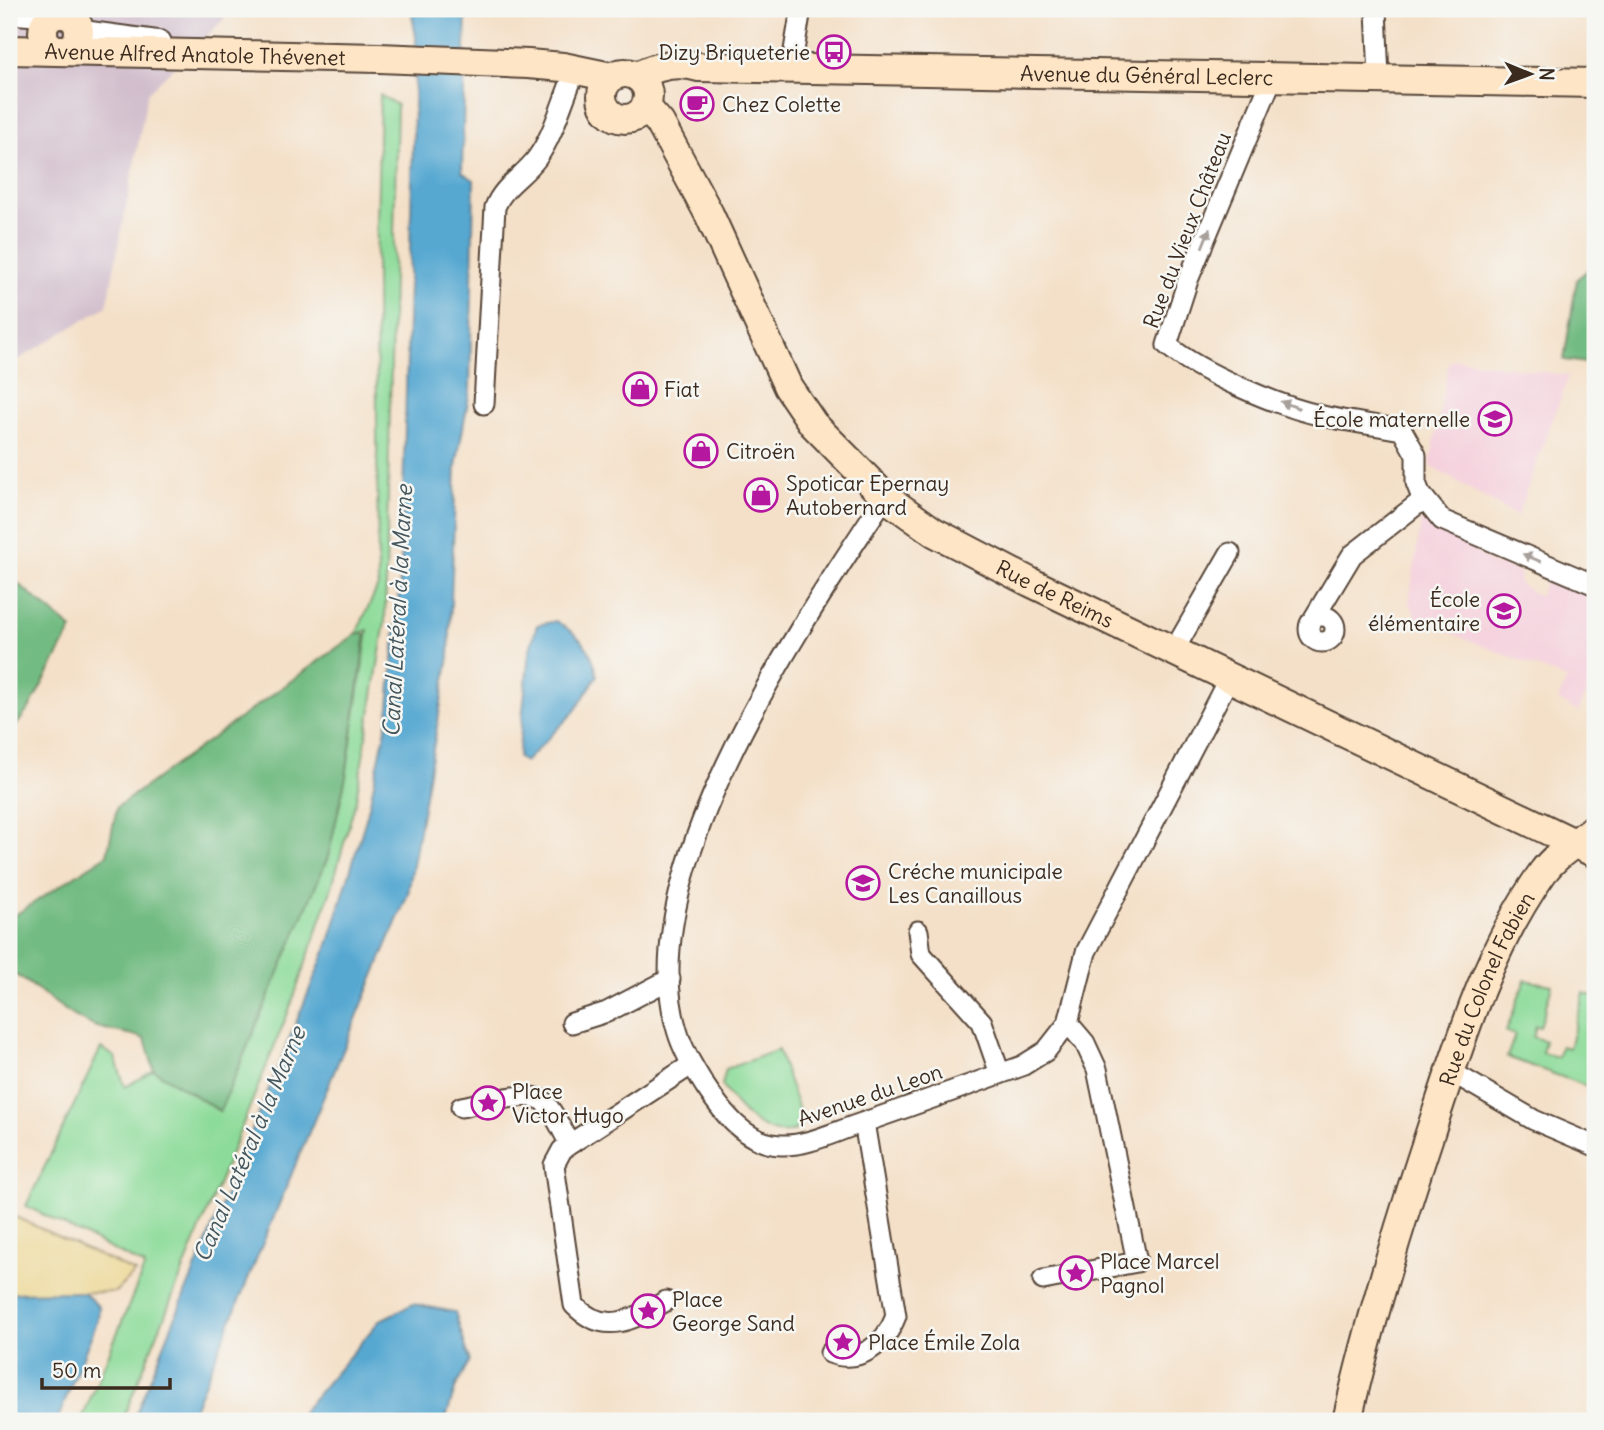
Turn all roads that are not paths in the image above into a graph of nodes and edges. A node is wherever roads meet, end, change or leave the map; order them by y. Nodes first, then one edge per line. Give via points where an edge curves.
1 (801, 9) edge
2 (1371, 9) edge
3 (9, 14) edge
4 (59, 27) edge
5 (10, 50) edge
6 (525, 64) junction
7 (791, 68) junction
8 (1273, 76) junction
9 (572, 79) junction
10 (1379, 79) junction
11 (1595, 83) edge
12 (628, 97) junction
13 (484, 404) dead end
14 (885, 497) junction
15 (1424, 499) junction
16 (1230, 553) dead end
17 (1595, 585) edge
18 (1314, 618) dead end
19 (1173, 652) junction
20 (1229, 678) junction
21 (1589, 841) edge
22 (918, 931) dead end
23 (670, 979) junction
24 (572, 1023) dead end
25 (1068, 1023) junction
26 (691, 1065) junction
27 (1450, 1071) junction
28 (1000, 1074) junction
29 (545, 1103) junction
30 (461, 1107) dead end
31 (864, 1122) junction
32 (570, 1144) junction
33 (1595, 1146) edge
34 (554, 1166) junction
35 (1043, 1280) dead end
36 (666, 1301) dead end
37 (830, 1353) dead end
38 (1347, 1421) edge

1 - 7 street
2 - 10 street
3 - 4 street
4 - 5 main road, Avenue Alfred Anatole Thévenet
4 - 6 main road, Avenue Alfred Anatole Thévenet via 180,54
6 - 9 main road, Rue de Reims
6 - 12 main road, Avenue Alfred Anatole Thévenet
7 - 8 main road, Avenue du Général Leclerc
7 - 12 main road, Avenue du Général Leclerc via 699,67
8 - 10 main road, Avenue du Général Leclerc
15 -> 8 street, Rue du Vieux Château via 1416,483 1416,455 1402,430 1321,416 1251,391 1181,357 1167,345 1188,280
9 - 12 main road, Rue de Reims
9 - 13 street via 535,161 501,192 495,207
10 - 11 main road, Avenue du Général Leclerc
12 - 14 main road, Rue de Reims via 660,123 722,242 788,387 813,424
14 - 19 main road, Rue de Reims via 934,532
14 - 23 street, Avenue du Leon via 748,720 701,822 680,892
17 -> 15 street via 1442,520
15 - 18 street via 1352,555
16 - 19 street
19 - 20 main road, Rue de Reims
20 - 21 main road, Rue de Reims
20 - 25 street, Avenue du Leon via 1086,952
21 - 27 main road, Rue du Colonel Fabien via 1557,854 1512,922
22 - 28 street via 921,954 982,1022
23 - 24 street via 607,1013
23 - 26 street, Avenue du Leon via 677,1030
25 - 28 street, Avenue du Leon via 1035,1060
25 - 35 street via 1085,1043 1097,1069 1137,1262
26 - 31 street, Avenue du Leon via 731,1121 760,1140 799,1143
26 - 32 street
27 - 33 street via 1534,1120
27 - 38 main road, Rue du Colonel Fabien via 1364,1350
28 - 31 street, Avenue du Leon
29 - 30 street via 526,1096
29 - 32 street
29 - 34 street
31 - 37 street via 896,1316 887,1335 866,1352 855,1357
32 - 34 street
34 - 36 street via 574,1305 583,1314 613,1323 628,1322

